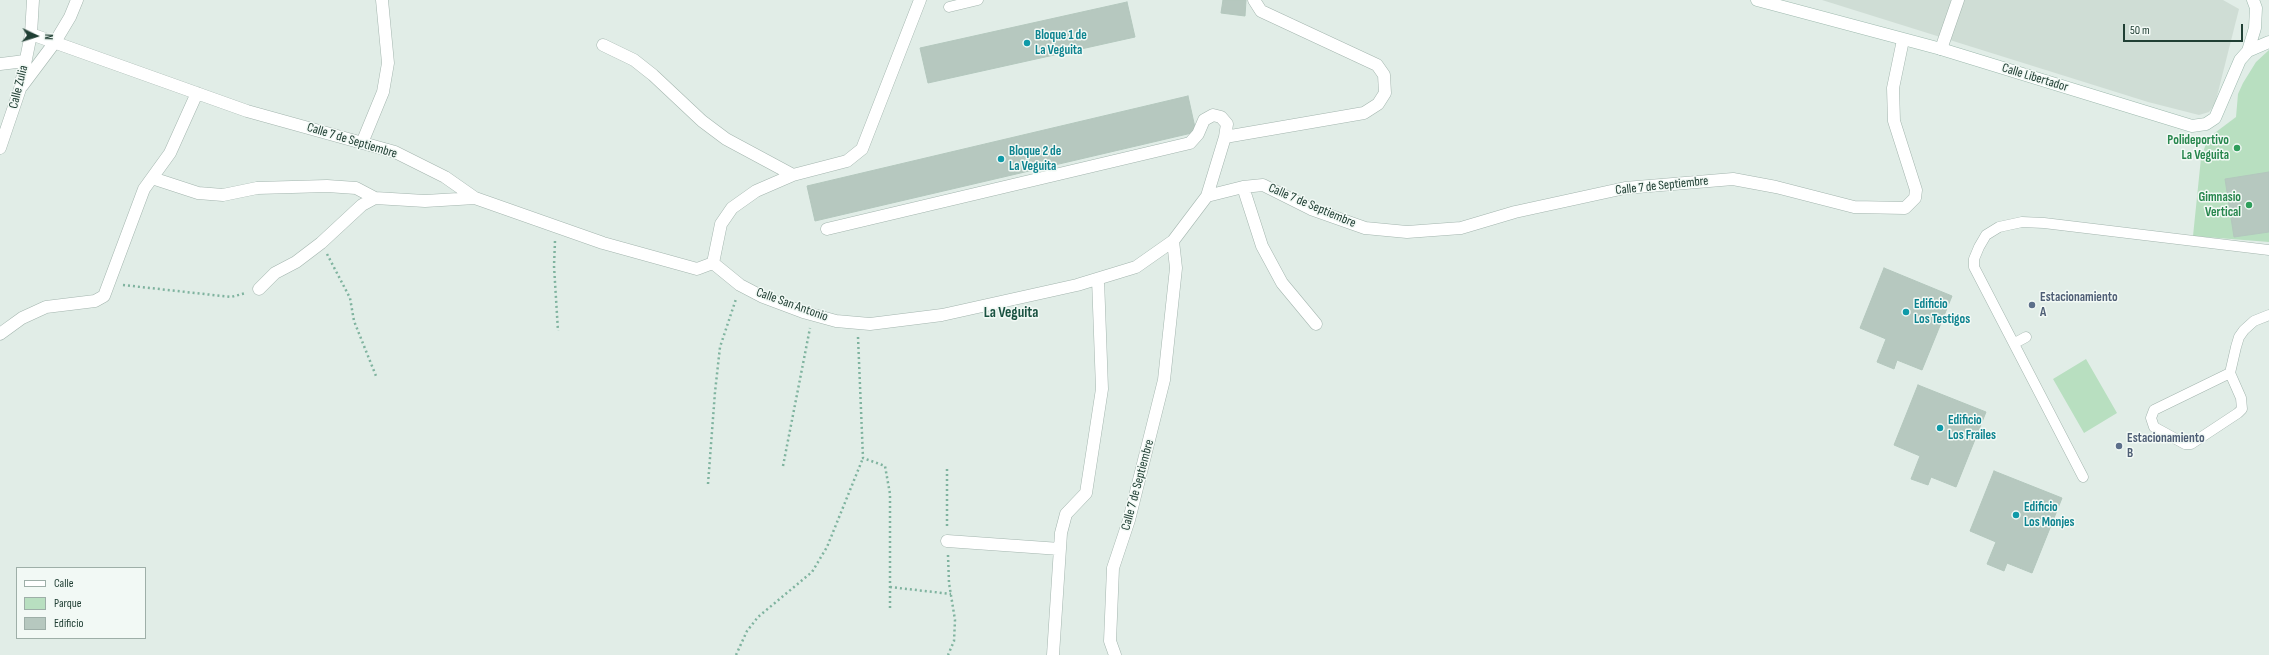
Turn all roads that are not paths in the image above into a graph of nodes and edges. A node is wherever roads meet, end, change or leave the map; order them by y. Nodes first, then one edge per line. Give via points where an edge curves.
1 (33, 0) edge
2 (77, 0) edge
3 (382, 0) edge
4 (920, 0) edge
5 (978, 0) edge
6 (1254, 0) edge
7 (1757, 0) edge
8 (1958, 0) edge
9 (2253, 0) edge
10 (949, 7) dead end
11 (32, 34) junction
12 (1903, 40) junction
13 (55, 42) junction
14 (2269, 42) edge
15 (603, 45) dead end
16 (1941, 49) junction
17 (2248, 51) junction
18 (25, 61) junction
19 (0, 64) edge
20 (20, 90) junction
21 (197, 93) junction
22 (1225, 137) junction
23 (362, 143) junction
24 (0, 148) edge
25 (793, 175) junction
26 (152, 178) junction
27 (1243, 187) junction
28 (1207, 196) junction
29 (375, 198) junction
30 (474, 198) junction
31 (827, 229) dead end
32 (1173, 242) junction
33 (2269, 250) edge
34 (713, 262) junction
35 (1098, 279) junction
36 (259, 290) road end
37 (2269, 315) edge
38 (1316, 324) dead end
39 (0, 334) edge
40 (2026, 337) dead end
41 (2015, 344) junction
42 (2230, 373) junction
43 (2083, 477) dead end
44 (947, 541) road end
45 (1060, 549) junction
46 (1053, 655) edge
47 (1115, 655) edge

1 - 11 street, Calle Zulia
2 - 13 street
3 - 23 street via 388,63 383,92
4 - 25 street via 862,149 847,161
5 - 10 lane
6 - 22 street via 1261,11 1377,65 1384,75 1384,93 1378,104 1364,113
7 - 12 street, Calle Libertador
8 - 16 street
9 - 17 street via 2256,8 2255,22
11 - 13 street, Calle 7 de Septiembre
11 - 18 street, Calle Zulia
12 - 16 street, Calle Libertador
12 - 27 street, Calle 7 de Septiembre via 1892,88 1894,121 1916,190 1914,198 1905,208 1854,207 1733,179 1625,188 1515,212 1461,228 1407,232 1365,228 1311,209 1263,185
13 - 20 street
13 - 21 street, Calle 7 de Septiembre
14 - 17 street
15 - 25 street via 634,60 726,139
16 - 17 street, Calle Libertador via 2192,126 2206,124 2215,118 2233,72
18 - 19 street
18 - 20 street, Calle Zulia
20 - 24 street, Calle Zulia
21 - 23 street, Calle 7 de Septiembre via 247,111
21 - 26 street via 170,153
22 - 28 street, Calle San Antonio
22 - 31 street via 1227,124 1221,117 1213,115 1204,120 1198,134 1190,143
23 - 30 street, Calle 7 de Septiembre via 395,152 445,177
25 - 34 street via 756,191 732,208 721,224
26 - 29 street via 198,193 223,195 257,188 327,186 356,188
26 - 39 street via 144,189 104,296 95,301 46,307 22,318
27 - 28 street, Calle 7 de Septiembre
27 - 38 street via 1262,246 1282,283
28 - 32 street, Calle San Antonio
29 - 30 street via 425,201
29 - 36 street via 362,205 322,243 296,262 274,273
30 - 34 street, Calle 7 de Septiembre via 603,243 697,268
32 - 35 street, Calle San Antonio via 1136,267
32 - 47 street, Calle 7 de Septiembre via 1176,268 1164,380 1129,520 1113,568 1110,641
33 - 41 lane via 2044,222 2022,222 1998,227 1986,235 1974,259 1974,267
34 - 35 street, Calle San Antonio via 740,285 763,297 836,321 870,324 942,315
35 - 45 street via 1102,389 1086,493 1066,514
37 - 42 lane via 2254,321 2239,337
40 - 41 lane
41 - 43 lane
42 - 42 lane via 2154,410 2151,418 2154,427 2185,444 2197,442 2242,408 2241,398
44 - 45 street
45 - 46 street

